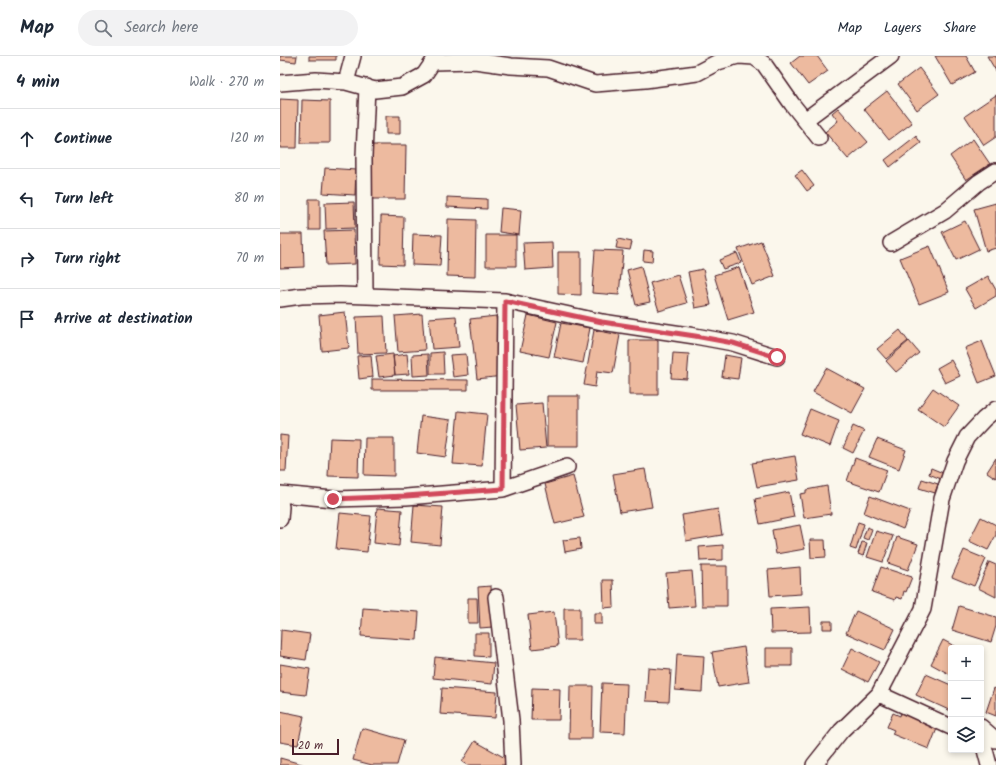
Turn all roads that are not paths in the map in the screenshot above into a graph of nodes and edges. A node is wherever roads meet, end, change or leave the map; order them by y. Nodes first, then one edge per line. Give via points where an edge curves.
1 (353, 56) edge
2 (739, 56) edge
3 (891, 56) edge
4 (435, 59) edge
5 (346, 82) junction
6 (280, 83) edge
7 (366, 88) junction
8 (805, 120) junction
9 (819, 138) dead end
10 (996, 170) edge
11 (891, 243) dead end
12 (365, 296) junction
13 (280, 299) edge
14 (505, 301) junction
15 (777, 357) dead end
16 (996, 409) edge
17 (567, 467) dead end
18 (503, 489) junction
19 (280, 494) edge
20 (280, 502) edge
21 (280, 519) edge
22 (496, 597) dead end
23 (879, 694) junction
24 (948, 726) edge
25 (984, 730) edge
26 (996, 740) edge
27 (984, 746) edge
28 (513, 765) edge
29 (814, 765) edge
30 (989, 765) edge

1 - 5 street
2 - 4 street via 718,62 697,73 595,84 548,68
2 - 8 street via 754,57 764,64
3 - 8 street
4 - 7 street via 424,75 402,87 375,90
5 - 6 street via 316,80
5 - 7 street
7 - 12 street
8 - 9 street
10 - 11 street via 945,211
12 - 13 street via 301,296
12 - 14 street
14 - 15 street via 602,322 733,343
14 - 18 street
16 - 23 street via 967,437 955,461 942,499 923,609
17 - 18 street
18 - 19 street via 333,499
20 - 21 street
22 - 28 street via 511,720
23 - 24 street
23 - 29 street via 840,731
25 - 26 street
27 - 30 street

